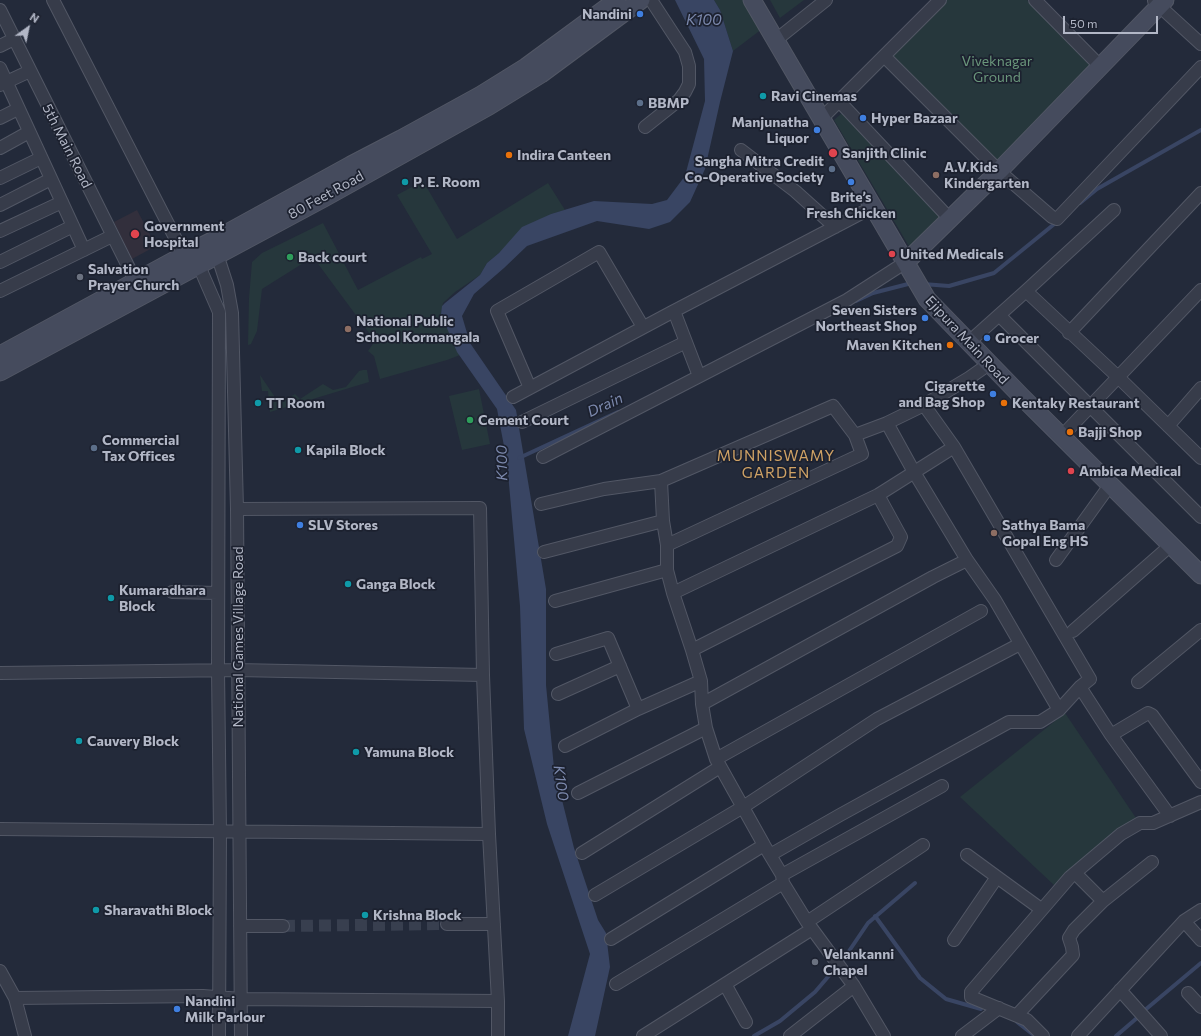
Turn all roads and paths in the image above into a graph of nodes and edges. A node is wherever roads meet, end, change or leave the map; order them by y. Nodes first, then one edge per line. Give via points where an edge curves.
1 (53, 0) edge
2 (617, 0) edge
3 (641, 0) edge
4 (651, 0) edge
5 (752, 0) edge
6 (826, 0) edge
7 (940, 0) edge
8 (1035, 0) edge
9 (1159, 2) edge
10 (0, 10) edge
11 (14, 39) junction
12 (776, 40) junction
13 (1201, 44) edge
14 (0, 46) edge
15 (884, 56) junction
16 (1100, 66) junction
17 (1201, 66) edge
18 (0, 68) edge
19 (30, 71) junction
20 (3, 84) edge
21 (485, 100) junction
22 (839, 101) junction
23 (18, 109) junction
24 (0, 118) edge
25 (821, 120) junction
26 (645, 127) dead end
27 (29, 132) junction
28 (0, 148) edge
29 (741, 150) dead end
30 (41, 158) junction
31 (999, 171) junction
32 (0, 178) edge
33 (51, 179) junction
34 (1201, 193) edge
35 (62, 202) junction
36 (0, 205) edge
37 (873, 208) junction
38 (1114, 210) dead end
39 (950, 219) junction
40 (73, 226) junction
41 (835, 227) junction
42 (0, 232) edge
43 (112, 236) junction
44 (215, 248) junction
45 (84, 250) junction
46 (192, 257) junction
47 (0, 262) edge
48 (906, 262) junction
49 (136, 282) junction
50 (1201, 290) edge
51 (0, 291) edge
52 (1026, 291) junction
53 (674, 311) junction
54 (999, 315) junction
55 (643, 327) junction
56 (1069, 333) junction
57 (686, 342) junction
58 (969, 342) junction
59 (0, 355) edge
60 (988, 364) junction
61 (0, 372) edge
62 (699, 376) junction
63 (1118, 377) junction
64 (530, 388) junction
65 (1201, 388) edge
66 (513, 398) dead end
67 (924, 405) junction
68 (1090, 407) junction
69 (522, 422) dead end
70 (887, 423) junction
71 (1168, 426) junction
72 (855, 436) junction
73 (1061, 436) junction
74 (954, 447) junction
75 (543, 457) dead end
76 (1201, 458) edge
77 (914, 472) junction
78 (661, 481) junction
79 (1110, 485) junction
80 (878, 495) junction
81 (542, 504) dead end
82 (237, 509) junction
83 (1201, 517) edge
84 (663, 521) junction
85 (667, 545) junction
86 (1171, 546) junction
87 (544, 552) dead end
88 (967, 560) junction
89 (1056, 560) dead end
90 (667, 570) junction
91 (1201, 575) edge
92 (172, 592) dead end
93 (218, 593) junction
94 (673, 593) junction
95 (555, 601) dead end
96 (981, 611) dead end
97 (1201, 630) edge
98 (1073, 631) dead end
99 (1020, 644) junction
100 (692, 650) junction
101 (556, 654) dead end
102 (620, 666) junction
103 (218, 670) junction
104 (237, 670) junction
105 (0, 673) edge
106 (483, 675) junction
107 (701, 681) junction
108 (1138, 682) dead end
109 (1080, 687) junction
110 (558, 694) dead end
111 (702, 704) junction
112 (638, 709) junction
113 (1059, 710) junction
114 (706, 728) junction
115 (1111, 735) junction
116 (565, 746) dead end
117 (718, 763) junction
118 (1201, 782) edge
119 (942, 786) dead end
120 (578, 793) dead end
121 (1201, 802) edge
122 (743, 807) junction
123 (1170, 816) junction
124 (0, 829) edge
125 (220, 832) junction
126 (240, 832) junction
127 (489, 834) junction
128 (923, 845) dead end
129 (766, 850) junction
130 (582, 853) dead end
131 (967, 855) dead end
132 (1152, 862) dead end
133 (1075, 872) junction
134 (997, 877) junction
135 (783, 879) junction
136 (595, 895) dead end
137 (1103, 901) junction
138 (1041, 909) junction
139 (1201, 910) edge
140 (1184, 921) junction
141 (447, 924) tunnel mouth
142 (494, 924) junction
143 (810, 925) junction
144 (240, 926) junction
145 (283, 926) tunnel mouth
146 (612, 939) dead end
147 (954, 940) dead end
148 (1201, 940) edge
149 (0, 971) edge
150 (616, 984) dead end
151 (725, 984) junction
152 (854, 986) junction
153 (1120, 990) junction
154 (1188, 993) dead end
155 (219, 997) junction
156 (15, 998) junction
157 (241, 999) junction
158 (498, 1001) junction
159 (1201, 1007) edge
160 (999, 1008) junction
161 (1017, 1015) junction
162 (746, 1022) dead end
163 (882, 1035) edge
164 (26, 1036) edge
165 (219, 1036) edge
166 (241, 1036) edge
167 (498, 1036) edge
168 (643, 1036) edge
169 (790, 1036) edge
170 (962, 1036) edge
171 (1043, 1036) edge
172 (1078, 1036) edge
173 (1161, 1036) edge

1 - 46 street, National Games Village Road
2 - 21 main road, 80 Feet Road
3 - 21 main road, 80 Feet Road via 540,74
4 - 26 street via 685,52 689,66 689,84 679,100
5 - 12 main road, Ejipura Main Road
6 - 12 street
7 - 15 street
8 - 16 street
9 - 13 street
9 - 16 main road
10 - 11 street, 5th Main Road
11 - 14 street
11 - 19 street, 5th Main Road
12 - 25 main road, Ejipura Main Road
15 - 22 street
15 - 31 street
16 - 31 main road
17 - 31 street via 1057,219
18 - 20 street
19 - 20 street
19 - 43 street, 5th Main Road
20 - 23 street
21 - 44 main road, 80 Feet Road
22 - 25 street
22 - 39 street
23 - 24 street
23 - 27 street
25 - 37 main road, Ejipura Main Road
27 - 28 street
27 - 30 street
29 - 41 street via 795,191
30 - 32 street
30 - 33 street
31 - 39 main road
33 - 35 street
33 - 36 street
34 - 56 street
35 - 40 street
35 - 42 street
37 - 41 street
37 - 48 main road, Ejipura Main Road
38 - 52 street
39 - 48 main road
40 - 45 street
40 - 47 street
41 - 53 street
43 - 45 street
43 - 49 street, 5th Main Road
44 - 46 main road, 80 Feet Road
44 - 82 street, National Games Village Road via 227,285 232,313
45 - 51 street
46 - 49 main road, 80 Feet Road
46 - 61 main road, 80 Feet Road
46 - 93 street, National Games Village Road via 219,312
48 - 58 main road, Ejipura Main Road via 927,299
48 - 62 street via 847,300
49 - 59 main road, 80 Feet Road
50 - 63 street
52 - 54 street
52 - 56 street
53 - 55 street
53 - 57 street
54 - 58 street
54 - 68 street
55 - 64 street
55 - 64 street via 599,252 497,311
56 - 63 street
57 - 62 street
57 - 69 street
58 - 60 main road, Ejipura Main Road
60 - 67 street
60 - 73 main road, Ejipura Main Road
62 - 75 street
63 - 68 street
63 - 71 street
64 - 66 street
65 - 71 street
67 - 70 street
67 - 74 street
68 - 73 street
68 - 83 street
70 - 72 street
70 - 77 street
71 - 76 street
72 - 78 street via 834,406
72 - 85 street via 862,454
73 - 79 main road, Ejipura Main Road
74 - 77 street
74 - 109 street via 1090,680
77 - 80 street
77 - 88 street
78 - 81 street via 604,489
78 - 84 street
79 - 86 main road, Ejipura Main Road
79 - 89 street
80 - 94 street
80 - 100 street via 901,537 897,546
82 - 104 street, National Games Village Road
82 - 106 street via 480,508
84 - 85 street
84 - 87 street
85 - 90 street
86 - 91 main road, Ejipura Main Road
86 - 98 street
88 - 99 street via 995,600
88 - 111 street
90 - 94 street
90 - 95 street
92 - 93 street
93 - 103 street, National Games Village Road
94 - 100 street
96 - 117 street
97 - 108 street
99 - 113 street
99 - 122 street via 877,719
100 - 107 street
101 - 102 street via 608,638
102 - 110 street
102 - 112 street
103 - 104 street
103 - 105 street
103 - 125 street, National Games Village Road
104 - 106 street
104 - 126 street, National Games Village Road
106 - 127 street
107 - 111 street
107 - 112 street
109 - 113 street
109 - 115 street
111 - 114 street
112 - 116 street
113 - 129 street via 1040,722 1009,722 840,815
114 - 117 street
114 - 120 street
115 - 118 street via 1149,713
115 - 123 street
117 - 122 street
117 - 130 street
119 - 135 street
121 - 123 street
122 - 129 street
122 - 136 street
123 - 133 street via 1153,823 1140,823 1121,834
124 - 125 street
125 - 126 street
125 - 155 street, National Games Village Road
126 - 127 street
126 - 144 street, National Games Village Road
127 - 142 street
128 - 143 street
129 - 135 street
129 - 146 street
131 - 134 street
132 - 137 street
133 - 137 street
133 - 138 street
134 - 138 street
134 - 147 street
135 - 143 street
135 - 150 street
137 - 161 street via 1069,938 1073,955
138 - 160 street via 971,992 971,997
139 - 140 street
140 - 148 street
140 - 153 street
141 - 142 street
142 - 158 street
143 - 151 street
143 - 152 street
144 - 145 street
144 - 157 street, National Games Village Road
149 - 156 street
151 - 162 street
151 - 168 street
152 - 163 street
152 - 169 street
153 - 172 street
153 - 173 street
154 - 159 street
155 - 156 street
155 - 157 street
155 - 165 street, National Games Village Road
156 - 164 street
157 - 158 street
157 - 166 street, National Games Village Road
158 - 167 street
160 - 161 street
160 - 170 street
161 - 171 street via 1027,1020

